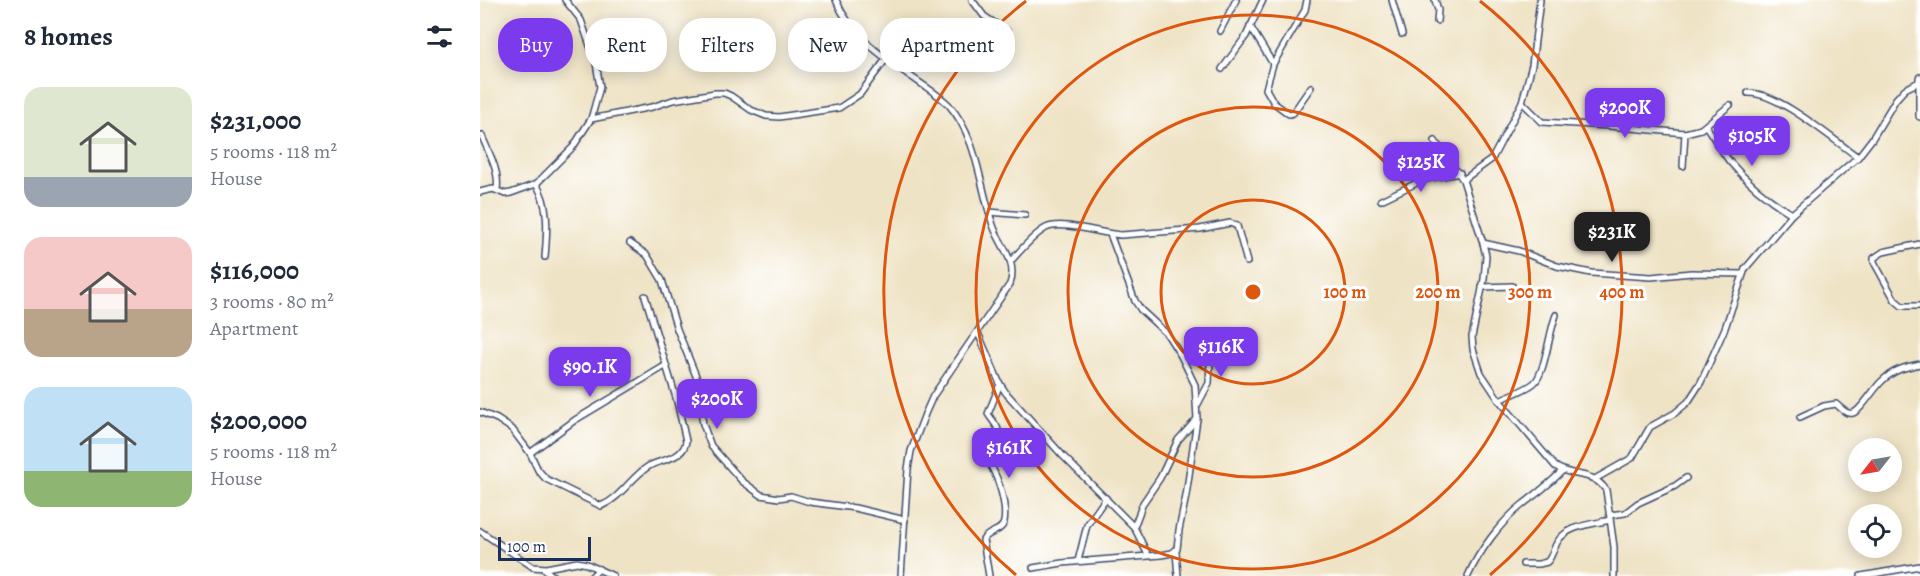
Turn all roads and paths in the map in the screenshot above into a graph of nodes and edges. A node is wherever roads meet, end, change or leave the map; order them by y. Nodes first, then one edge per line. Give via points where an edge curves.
1 (565, 0) edge
2 (836, 0) edge
3 (972, 0) edge
4 (1236, 0) edge
5 (1263, 0) edge
6 (1307, 0) edge
7 (1392, 0) edge
8 (1435, 0) edge
9 (1540, 0) edge
10 (987, 18) edge
11 (1437, 21) dead end
12 (1250, 26) junction
13 (1220, 31) dead end
14 (1402, 34) dead end
15 (880, 54) edge
16 (1273, 64) junction
17 (880, 67) edge
18 (1222, 69) dead end
19 (905, 72) edge
20 (1919, 80) edge
21 (1311, 87) dead end
22 (1748, 93) dead end
23 (1522, 102) junction
24 (1730, 105) dead end
25 (1920, 116) edge
26 (591, 119) junction
27 (1706, 126) junction
28 (1685, 133) junction
29 (482, 136) dead end
30 (1435, 141) dead end
31 (1857, 158) junction
32 (1683, 166) dead end
33 (1460, 173) junction
34 (1463, 180) junction
35 (536, 184) junction
36 (497, 189) junction
37 (480, 192) edge
38 (1381, 200) dead end
39 (989, 212) junction
40 (1792, 214) junction
41 (1025, 215) dead end
42 (1110, 234) junction
43 (630, 243) dead end
44 (1483, 243) junction
45 (1920, 244) edge
46 (545, 257) dead end
47 (1011, 261) junction
48 (1247, 262) dead end
49 (1742, 274) junction
50 (1512, 286) dead end
51 (1482, 287) junction
52 (645, 296) dead end
53 (1920, 306) edge
54 (1556, 315) dead end
55 (978, 333) junction
56 (1211, 342) dead end
57 (1920, 364) edge
58 (665, 366) junction
59 (1000, 384) junction
60 (1499, 400) junction
61 (1197, 405) junction
62 (480, 412) edge
63 (1800, 417) dead end
64 (1197, 419) junction
65 (530, 453) junction
66 (1562, 471) junction
67 (1686, 478) dead end
68 (1595, 479) junction
69 (1106, 498) junction
70 (1610, 517) junction
71 (905, 520) junction
72 (1134, 527) junction
73 (480, 531) edge
74 (1176, 552) junction
75 (1148, 555) junction
76 (1078, 561) junction
77 (1523, 564) dead end
78 (1920, 566) edge
79 (543, 567) junction
80 (1033, 568) dead end
81 (599, 569) junction
82 (553, 576) edge
83 (592, 576) edge
84 (613, 576) edge
85 (901, 576) edge
86 (989, 576) edge
87 (1178, 576) edge
88 (1468, 576) edge
89 (1614, 576) edge
90 (1861, 576) edge

1 - 26 street via 581,21 596,63 600,87
2 - 15 street via 855,32
3 - 10 street
4 - 13 street
5 - 12 street
6 - 16 street
7 - 14 street
8 - 11 street
9 - 23 street via 1532,65
12 - 16 street
12 - 18 street
16 - 21 street via 1267,93 1289,114
17 - 26 street via 860,94 839,108 766,116 731,96 715,93
19 - 39 street via 938,95 956,115 973,146
20 - 25 street
20 - 31 street via 1896,99
22 - 31 street via 1780,103
23 - 28 street via 1542,122
23 - 34 street via 1492,159
24 - 27 street
26 - 35 street via 573,147
27 - 28 street
27 - 40 street via 1739,171
28 - 32 street
29 - 36 street via 494,166
30 - 33 street
31 - 40 street
33 - 34 street
33 - 38 street via 1425,179
34 - 44 street
35 - 36 street via 505,194
35 - 46 street via 546,215
36 - 37 street
39 - 41 street
39 - 47 street
40 - 49 street
42 - 47 street via 1056,225 1041,231
42 - 48 street via 1234,224
42 - 61 street via 1140,310 1167,334 1194,380
43 - 71 street via 647,255 662,280 696,376 703,424 711,446 742,481 761,495 791,496
44 - 49 street via 1591,273 1651,277
44 - 51 street via 1486,256
45 - 53 street via 1883,252 1874,262 1895,300 1902,306
47 - 55 street via 1010,284
49 - 68 street via 1733,309 1696,391 1675,413 1650,428 1632,458
50 - 51 street
51 - 60 street via 1473,349 1481,373
52 - 58 street
54 - 60 street via 1537,380
55 - 59 street
55 - 71 street via 933,396 925,414 911,451
56 - 61 street via 1209,383
57 - 63 street via 1892,373 1852,413 1836,404
58 - 65 street via 575,420
58 - 65 street via 686,445 678,454 642,471 608,504 601,506 556,486 538,470
59 - 69 street via 1017,408
59 - 86 street via 988,414 999,435 983,448 1002,494 1004,519 1000,528 983,540
60 - 66 street via 1546,458
61 - 64 street
62 - 65 street via 506,424
64 - 72 street via 1178,440
64 - 74 street
66 - 68 street
66 - 88 street via 1520,506 1488,542
67 - 70 street via 1625,513
68 - 70 street via 1606,490
69 - 72 street
69 - 76 street via 1087,525
70 - 77 street via 1563,535 1547,562
70 - 89 street
71 - 85 street
72 - 75 street
73 - 79 street via 533,567
74 - 75 street
74 - 87 street
75 - 76 street
76 - 80 street
78 - 90 street
79 - 81 street via 577,562
79 - 82 street
81 - 83 street
81 - 84 street

